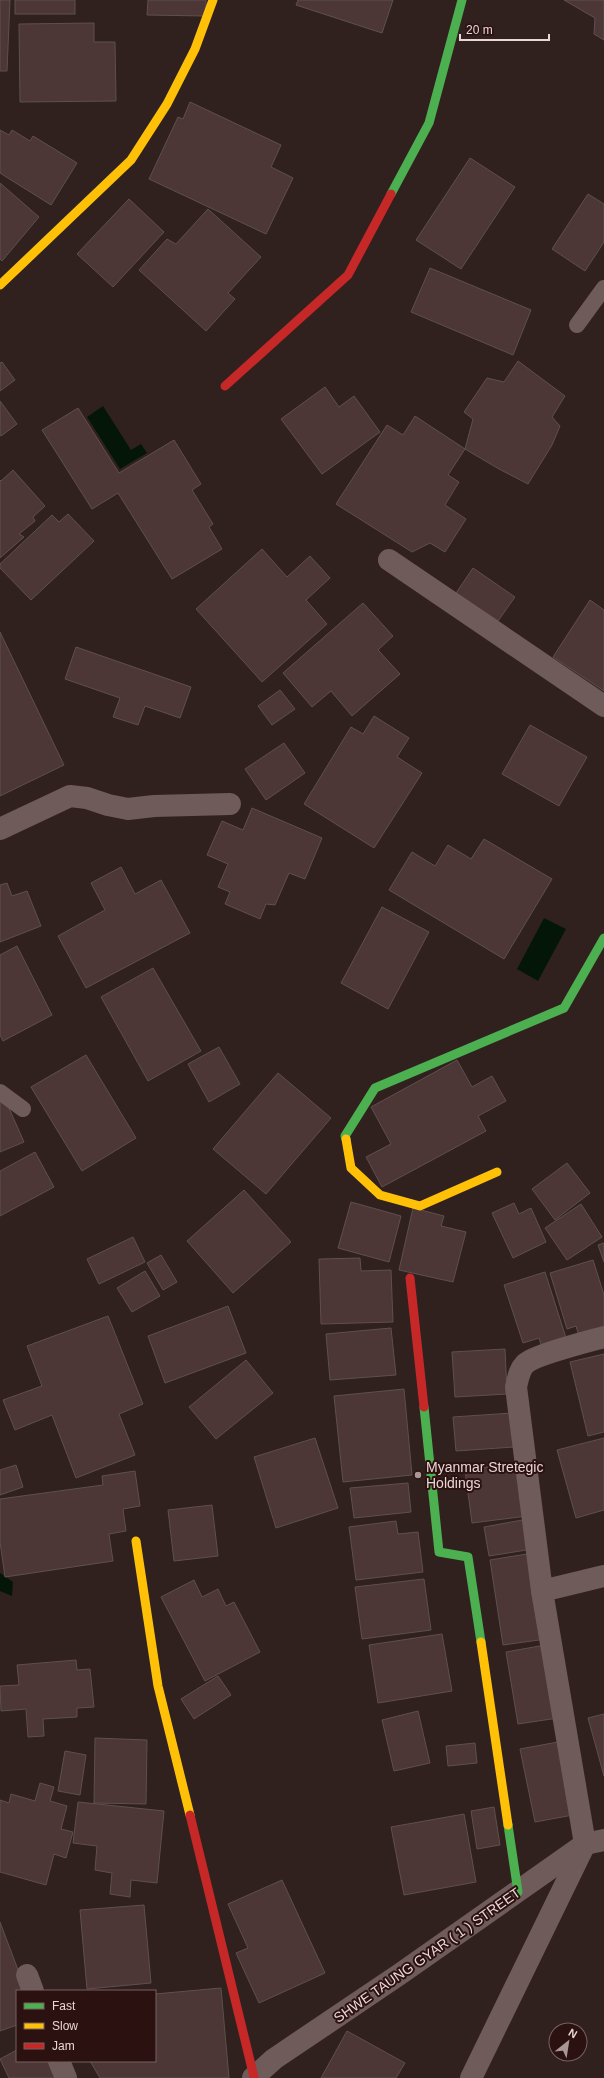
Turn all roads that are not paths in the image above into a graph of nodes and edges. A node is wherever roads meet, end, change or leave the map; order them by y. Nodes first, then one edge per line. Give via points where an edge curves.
1 (212, 0) edge
2 (462, 0) edge
3 (0, 285) edge
4 (604, 288) edge
5 (577, 325) dead end
6 (225, 386) dead end
7 (389, 560) dead end
8 (604, 706) edge
9 (230, 804) dead end
10 (0, 829) edge
11 (604, 938) edge
12 (0, 1092) edge
13 (23, 1108) dead end
14 (496, 1172) dead end
15 (410, 1278) dead end
16 (604, 1337) edge
17 (136, 1542) dead end
18 (604, 1576) edge
19 (542, 1590) junction
20 (595, 1842) edge
21 (518, 1892) junction
22 (60, 2062) edge
23 (66, 2078) edge
24 (254, 2078) edge
25 (471, 2078) edge

1 - 3 street via 195,49 167,104 131,160
2 - 6 street via 429,123 348,275
4 - 5 lane
7 - 8 street
9 - 10 street via 128,809 70,796
11 - 14 street via 564,1008 375,1088 345,1136 351,1168 380,1196 420,1206
12 - 13 lane
15 - 21 street via 439,1552 468,1557
16 - 19 street via 570,1346 526,1363 518,1375 516,1387
17 - 24 street via 158,1686
18 - 19 street
19 - 20 street
20 - 21 street, SHWE TAUNG GYAR ( 1 ) STREET
20 - 25 street
21 - 24 street, SHWE TAUNG GYAR ( 1 ) STREET via 274,2060
22 - 23 street

